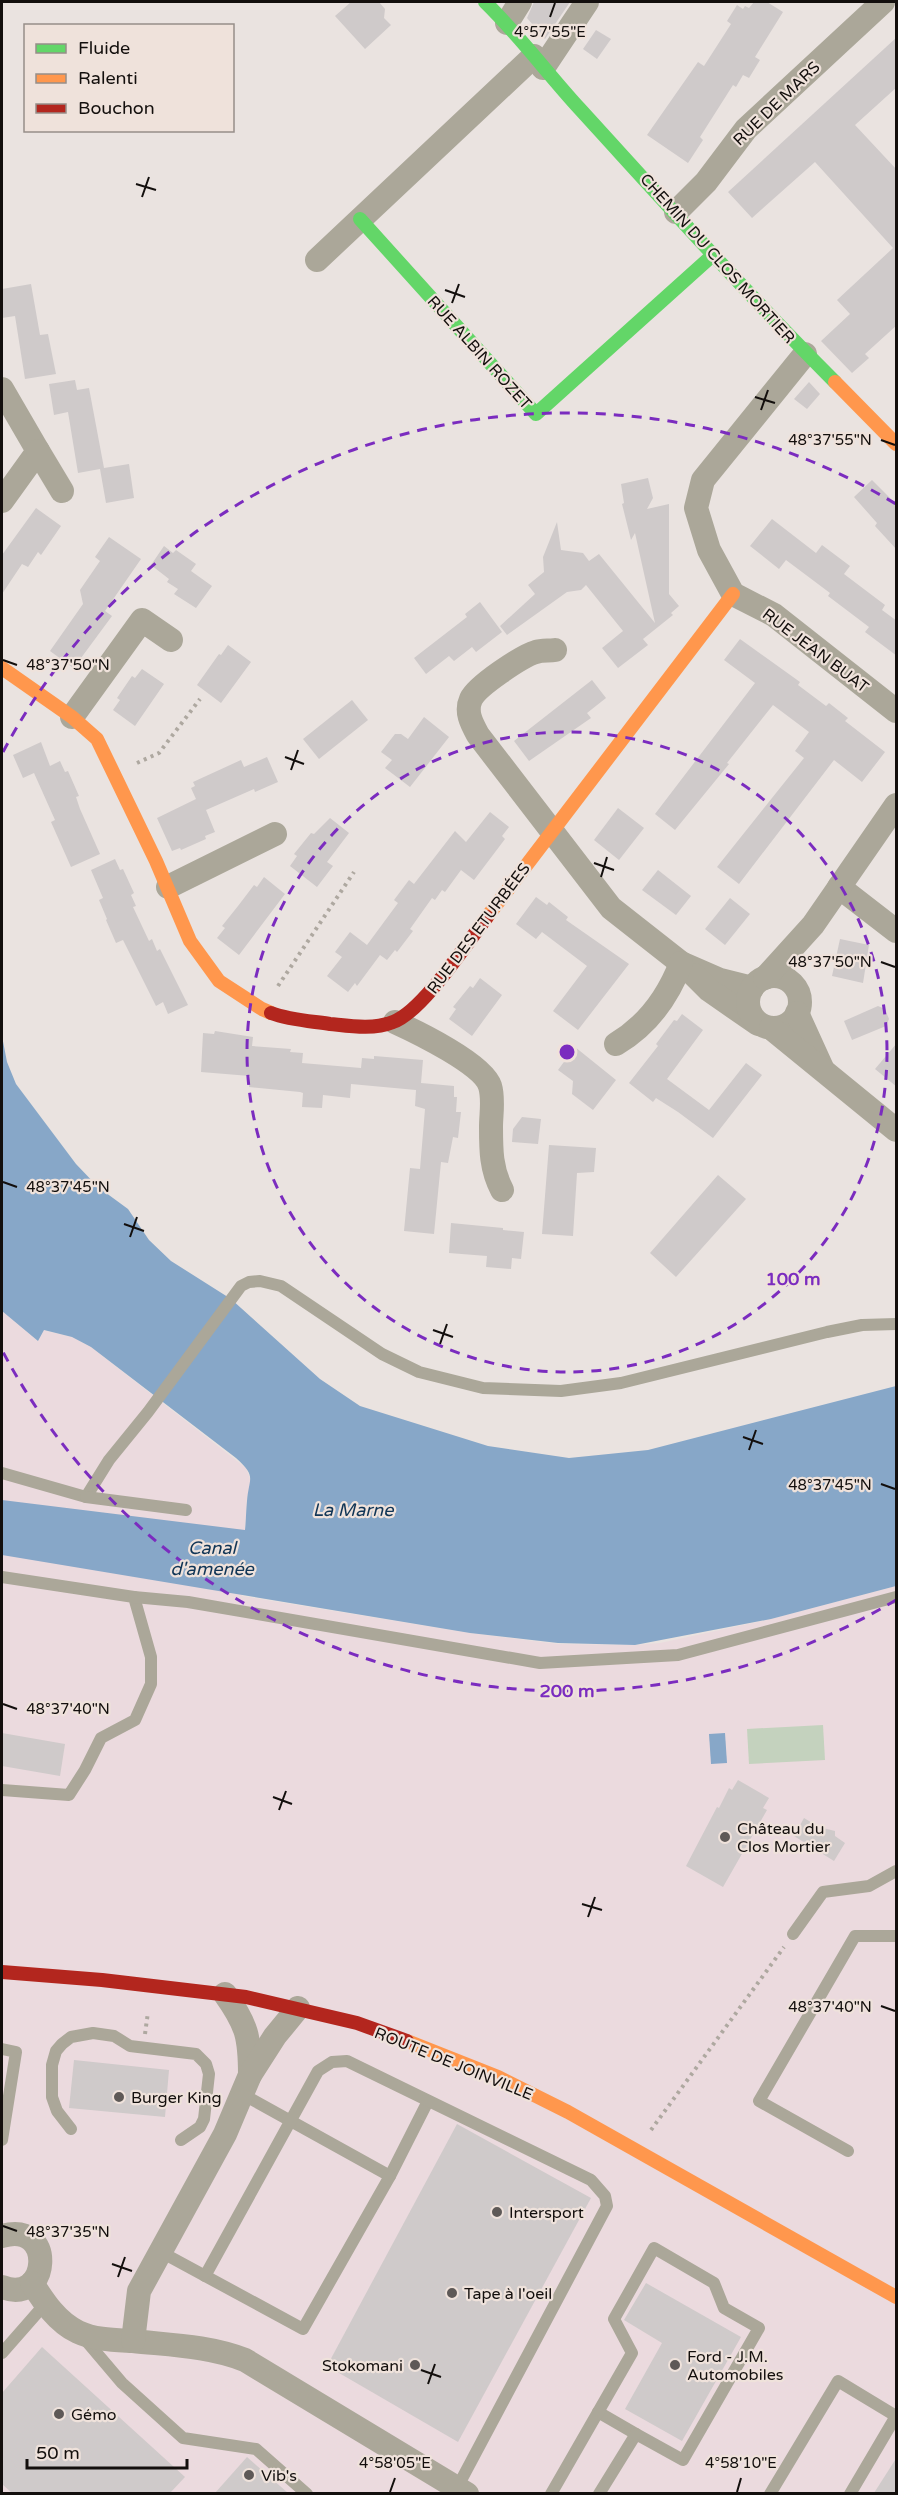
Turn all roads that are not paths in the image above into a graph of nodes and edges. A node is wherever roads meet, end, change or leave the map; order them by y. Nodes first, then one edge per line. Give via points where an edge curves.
1 (485, 2) edge
2 (520, 2) edge
3 (587, 2) edge
4 (883, 2) edge
5 (507, 23) junction
6 (538, 62) junction
7 (676, 212) junction
8 (360, 219) junction
9 (714, 254) junction
10 (317, 260) dead end
11 (805, 354) junction
12 (2, 389) edge
13 (897, 444) edge
14 (38, 451) junction
15 (62, 491) dead end
16 (2, 501) edge
17 (733, 594) junction
18 (171, 640) dead end
19 (555, 650) dead end
20 (2, 668) edge
21 (897, 711) edge
22 (72, 717) junction
23 (896, 808) edge
24 (552, 832) junction
25 (275, 834) dead end
26 (168, 887) junction
27 (839, 887) junction
28 (813, 925) junction
29 (897, 932) edge
30 (681, 963) junction
31 (758, 983) junction
32 (795, 987) junction
33 (797, 1013) junction
34 (395, 1022) junction
35 (765, 1026) junction
36 (616, 1044) dead end
37 (823, 1071) junction
38 (897, 1130) edge
39 (502, 1190) dead end
40 (897, 1324) edge
41 (2, 1473) edge
42 (86, 1497) junction
43 (186, 1510) dead end
44 (2, 1577) edge
45 (134, 1597) junction
46 (897, 1597) edge
47 (2, 1790) edge
48 (897, 1870) edge
49 (794, 1934) road end
50 (897, 1936) edge
51 (2, 1972) edge
52 (225, 1994) junction
53 (298, 2008) junction
54 (2, 2049) edge
55 (246, 2085) junction
56 (428, 2101) junction
57 (290, 2121) junction
58 (71, 2129) dead end
59 (2, 2140) edge
60 (181, 2140) dead end
61 (848, 2151) dead end
62 (390, 2176) junction
63 (2, 2236) edge
64 (160, 2252) junction
65 (205, 2276) junction
66 (32, 2283) junction
67 (3, 2289) edge
68 (897, 2297) edge
69 (45, 2304) junction
70 (78, 2332) junction
71 (133, 2341) junction
72 (2, 2352) edge
73 (598, 2412) junction
74 (897, 2416) edge
75 (636, 2434) junction
76 (462, 2491) edge
77 (307, 2493) edge
78 (551, 2493) edge
79 (599, 2493) edge
80 (770, 2493) edge
81 (850, 2493) edge

1 - 5 street, CHEMIN DU CLOS MORTIER
2 - 5 street
3 - 6 street
4 - 7 street, RUE DE MARS via 746,129 706,182
5 - 6 street, CHEMIN DU CLOS MORTIER
6 - 7 street, CHEMIN DU CLOS MORTIER
6 - 8 street
7 - 9 street, CHEMIN DU CLOS MORTIER
8 - 9 street, RUE ALBIN ROZET via 536,414
8 - 10 street
9 - 11 street, CHEMIN DU CLOS MORTIER
11 - 13 street, CHEMIN DU CLOS MORTIER
11 - 17 street via 703,480 696,508 709,550
12 - 14 street
14 - 15 street
14 - 16 street
17 - 21 street, RUE JEAN BUAT via 774,615
17 - 24 street, RUE DES ETURBÉES
18 - 22 street via 142,620
19 - 24 street via 524,657 478,690 470,700 468,712 478,735
20 - 22 street, RUE DES ETURBÉES
22 - 26 street, RUE DES ETURBÉES via 97,740
23 - 27 street
24 - 30 street via 611,908
24 - 34 street, RUE DES ETURBÉES via 425,998
25 - 26 street
26 - 34 street, RUE DES ETURBÉES via 190,941 206,965 219,981 262,1009 284,1017 347,1026 374,1027
27 - 28 street
27 - 29 street
28 - 31 street
28 - 32 street
30 - 31 street via 720,980
30 - 35 street via 709,990
30 - 36 street via 649,1020
31 - 32 street via 782,977
31 - 35 street via 747,1000 748,1007 751,1016
32 - 33 street via 800,998
33 - 35 street via 789,1024
33 - 37 street
34 - 39 street via 429,1037 469,1063 490,1083 491,1157
35 - 37 street
37 - 38 street
40 - 42 lane via 827,1332 621,1383 561,1391 483,1388 420,1372 382,1354 281,1286 249,1282 241,1286
41 - 42 lane
42 - 43 lane
44 - 45 lane
45 - 46 lane via 188,1602 540,1663 678,1655
45 - 47 lane via 151,1657 151,1684 135,1720 101,1738 69,1795
48 - 49 lane via 869,1886 823,1892
50 - 61 lane via 855,1936 759,2101
51 - 52 street, ROUTE DE JOINVILLE
52 - 53 street, ROUTE DE JOINVILLE
52 - 55 street via 247,2029
53 - 55 street via 275,2036
53 - 68 street, ROUTE DE JOINVILLE via 433,2050 498,2077
54 - 59 lane via 16,2052
55 - 57 lane
55 - 64 street via 225,2133
56 - 57 lane via 347,2061 332,2062 318,2071
56 - 62 lane
56 - 76 lane via 591,2180 607,2206
57 - 62 lane
57 - 65 lane
58 - 60 lane via 52,2097 52,2065 56,2051 71,2037 93,2033 114,2036 130,2046 196,2054 206,2064 209,2074 204,2119 200,2127
62 - 65 lane via 303,2329
63 - 66 street via 25,2236 37,2246 40,2269
64 - 65 lane
64 - 71 street via 139,2291
66 - 67 street via 24,2288
66 - 69 street
69 - 70 street
69 - 72 lane
70 - 71 street via 99,2339
70 - 77 lane via 122,2383 183,2438 256,2449
71 - 76 street via 224,2351 245,2360
73 - 75 lane
73 - 75 lane via 632,2353 614,2319 654,2248 714,2283 724,2308 759,2328 683,2460
73 - 78 lane
74 - 80 lane via 838,2381
74 - 81 lane
75 - 79 lane

